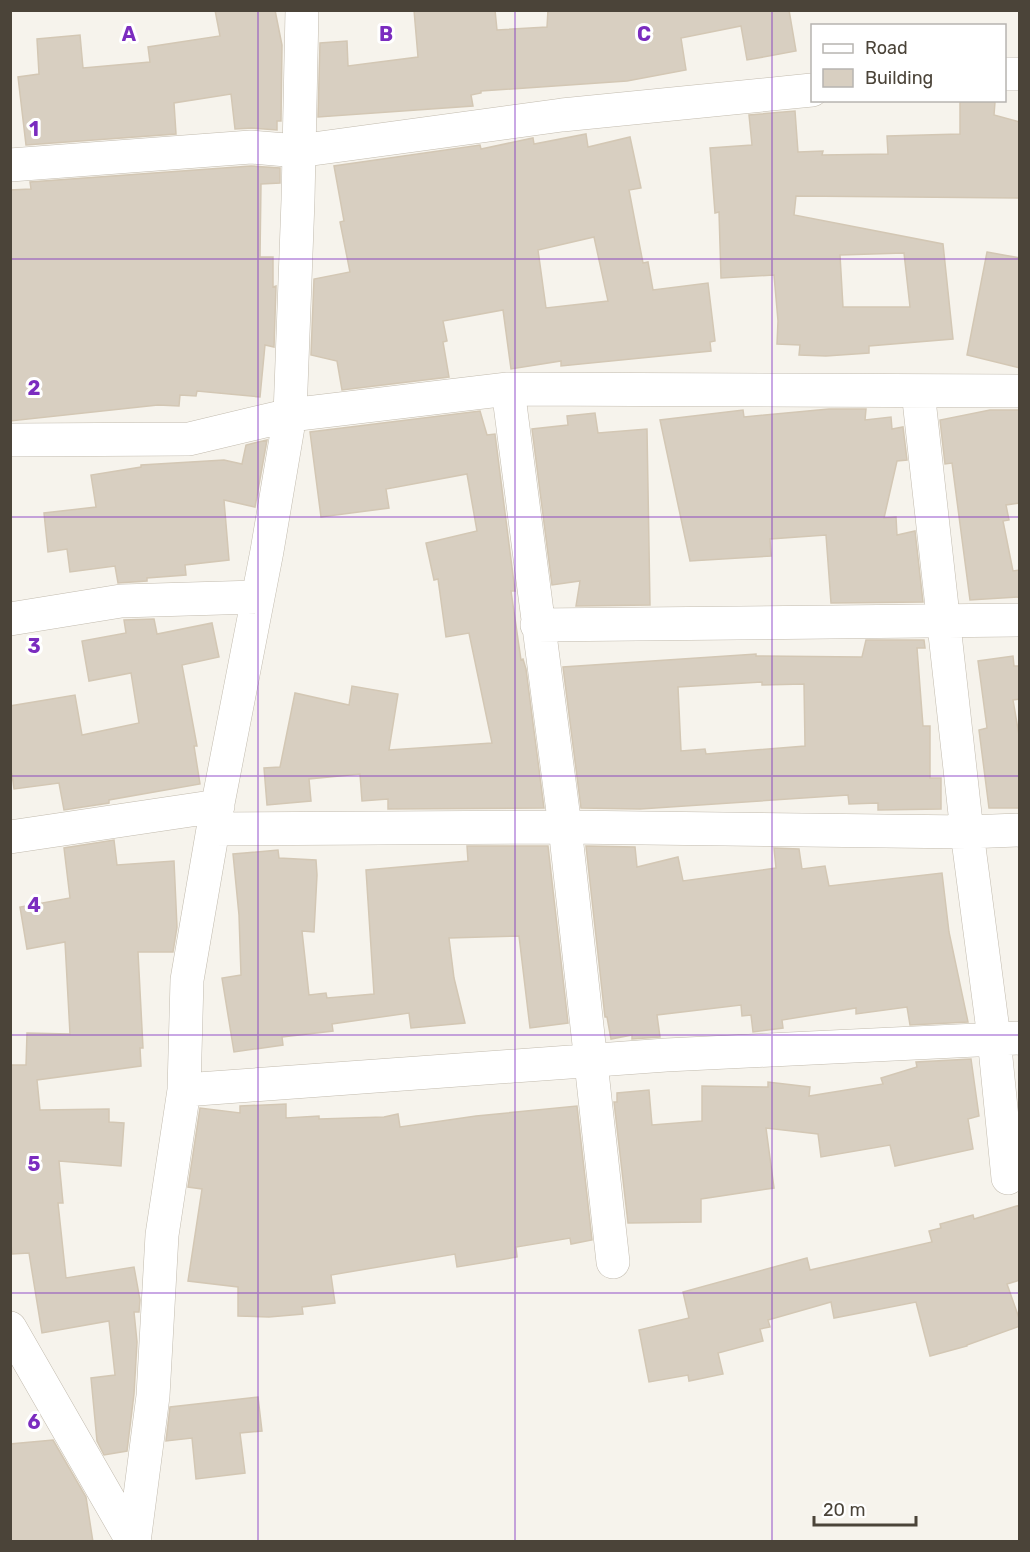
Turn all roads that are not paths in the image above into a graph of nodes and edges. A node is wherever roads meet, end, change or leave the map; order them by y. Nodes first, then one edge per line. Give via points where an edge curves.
1 (302, 10) edge
2 (811, 90) edge
3 (298, 151) junction
4 (10, 165) edge
5 (508, 389) junction
6 (918, 391) junction
7 (1020, 391) edge
8 (290, 415) junction
9 (10, 440) edge
10 (258, 597) junction
11 (10, 619) edge
12 (1020, 620) edge
13 (943, 621) junction
14 (537, 625) junction
15 (216, 817) junction
16 (565, 826) junction
17 (1020, 830) edge
18 (967, 832) junction
19 (10, 837) edge
20 (1007, 1038) edge
21 (592, 1060) junction
22 (184, 1090) junction
23 (1008, 1178) dead end
24 (613, 1262) dead end
25 (10, 1328) edge
26 (134, 1542) edge

1 - 3 street
2 - 3 street via 562,115
3 - 4 street via 251,147
3 - 8 street
5 - 6 street
5 - 8 street
5 - 14 street
6 - 7 street
6 - 13 street
8 - 9 street via 189,439
8 - 10 street
10 - 11 street via 121,602
10 - 15 street
12 - 13 street
13 - 14 street
13 - 18 street
14 - 16 street
15 - 16 street
15 - 19 street
15 - 22 street via 187,980
16 - 18 street
16 - 21 street
17 - 18 street
18 - 20 street
20 - 21 street
20 - 23 street
21 - 22 street
21 - 24 street
22 - 26 street via 162,1235 153,1396
25 - 26 street

